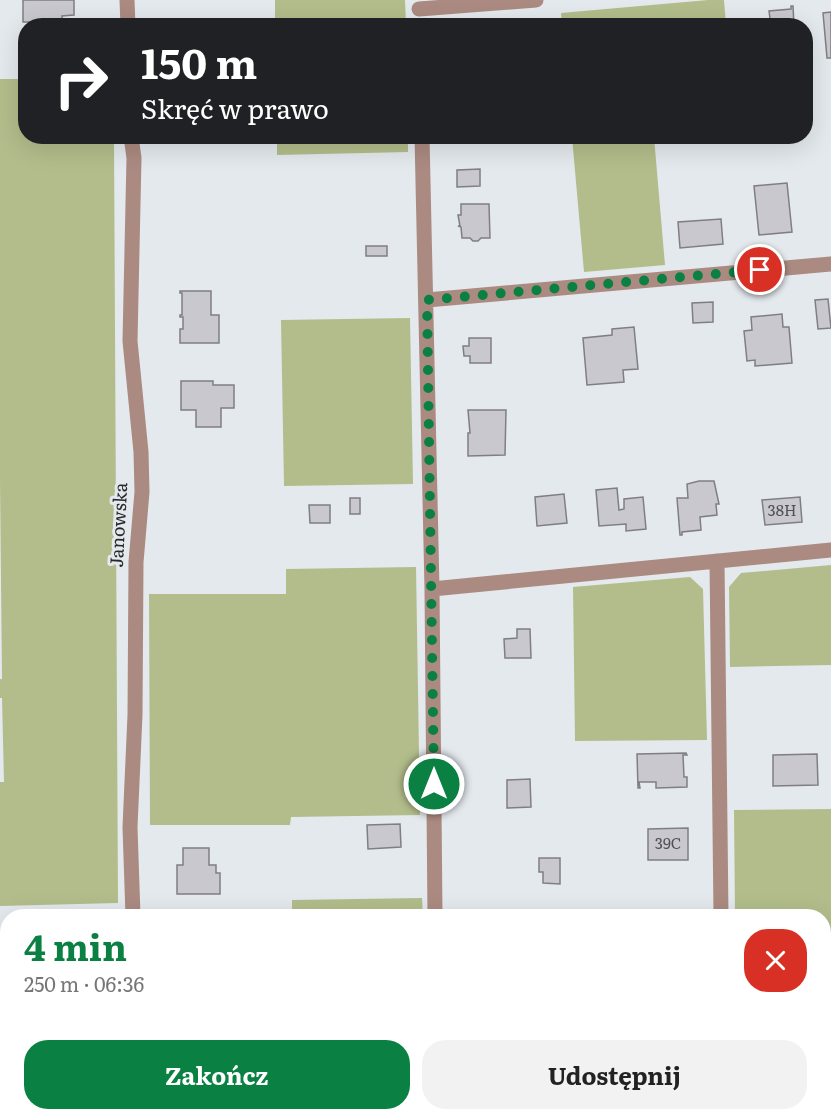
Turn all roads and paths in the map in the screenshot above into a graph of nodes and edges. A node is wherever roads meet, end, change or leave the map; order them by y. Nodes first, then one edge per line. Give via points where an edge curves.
1 (127, 0) edge
2 (536, 0) edge
3 (418, 5) edge
4 (128, 18) edge
5 (133, 144) edge
6 (422, 144) edge
7 (831, 264) edge
8 (427, 300) junction
9 (831, 550) edge
10 (717, 561) junction
11 (432, 589) junction
12 (134, 909) edge
13 (435, 909) edge
14 (721, 909) edge

1 - 4 street
2 - 3 street
5 - 12 street, Janowska via 130,341 142,492 136,562 130,827
6 - 8 street
7 - 8 street
8 - 11 street
9 - 10 street
10 - 11 street
10 - 14 street
11 - 13 street

